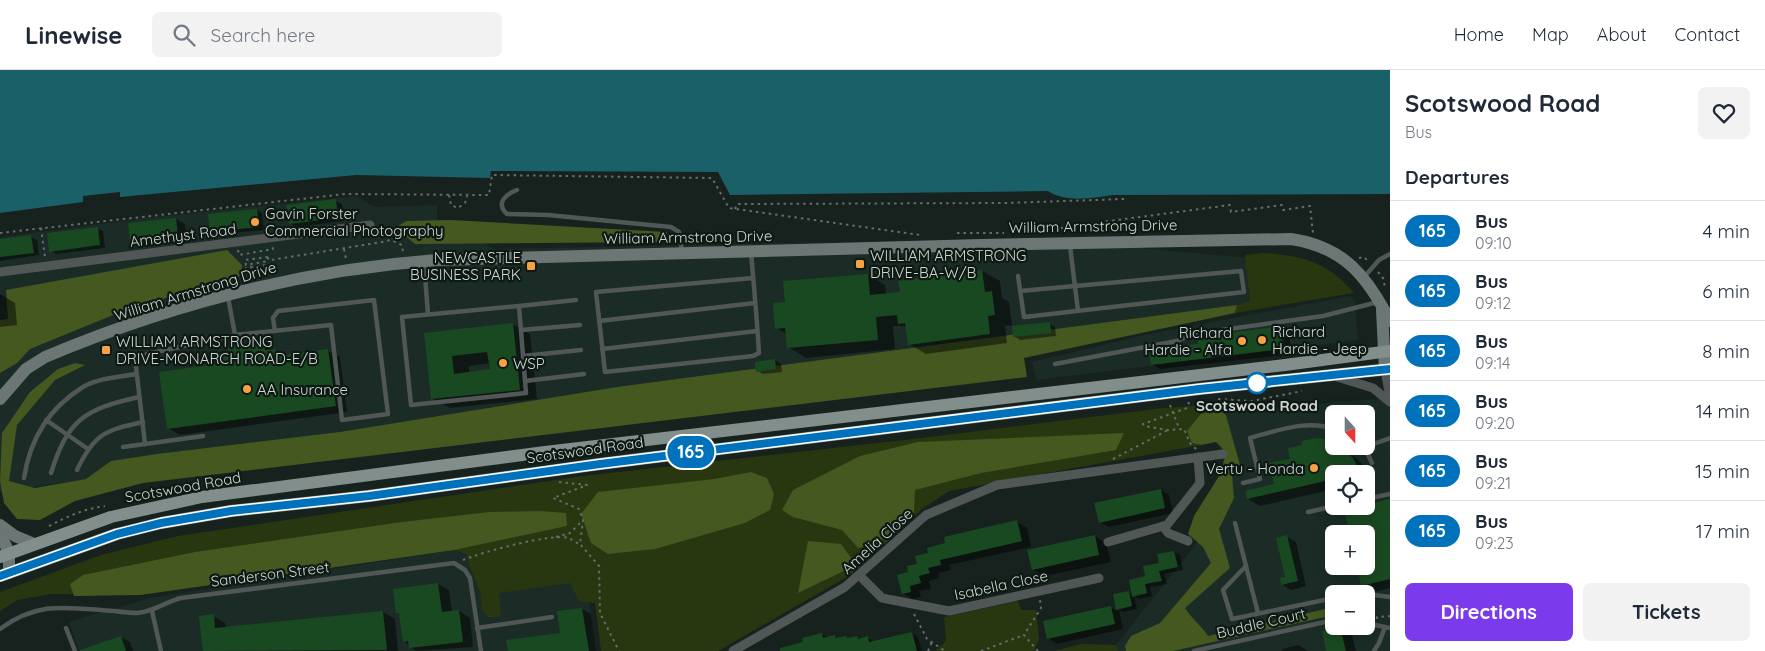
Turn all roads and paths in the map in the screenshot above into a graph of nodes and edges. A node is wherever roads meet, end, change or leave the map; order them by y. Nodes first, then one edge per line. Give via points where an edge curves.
1 (517, 190) dead end
2 (449, 195) junction
3 (467, 196) junction
4 (1124, 199) dead end
5 (735, 209) junction
6 (370, 225) dead end
7 (41, 228) junction
8 (1046, 232) dead end
9 (0, 233) edge
10 (1313, 233) dead end
11 (915, 234) dead end
12 (1069, 243) junction
13 (402, 245) dead end
14 (273, 249) dead end
15 (344, 249) junction
16 (256, 252) junction
17 (682, 252) junction
18 (751, 252) junction
19 (1390, 254) edge
20 (239, 255) dead end
21 (257, 258) junction
22 (346, 259) dead end
23 (424, 261) junction
24 (257, 263) junction
25 (46, 267) junction
26 (258, 267) junction
27 (273, 268) dead end
28 (0, 272) edge
29 (1018, 276) dead end
30 (1364, 277) junction
31 (753, 278) junction
32 (1074, 284) junction
33 (1020, 291) junction
34 (227, 294) junction
35 (576, 300) dead end
36 (755, 303) junction
37 (520, 306) junction
38 (1078, 311) junction
39 (1385, 311) edge
40 (428, 314) junction
41 (599, 321) junction
42 (580, 325) dead end
43 (521, 330) junction
44 (275, 331) junction
45 (757, 331) junction
46 (235, 335) junction
47 (602, 349) junction
48 (581, 350) dead end
49 (1387, 352) edge
50 (523, 356) junction
51 (1055, 364) dead end
52 (1388, 369) edge
53 (136, 374) junction
54 (584, 374) dead end
55 (1336, 376) junction
56 (525, 381) junction
57 (1306, 390) dead end
58 (0, 397) edge
59 (139, 397) junction
60 (1390, 398) edge
61 (1217, 399) dead end
62 (1189, 402) dead end
63 (1390, 402) edge
64 (1170, 405) dead end
65 (1174, 413) junction
66 (46, 420) junction
67 (142, 422) junction
68 (1179, 428) junction
69 (1325, 428) edge
70 (1168, 430) junction
71 (67, 434) junction
72 (203, 436) dead end
73 (1390, 438) edge
74 (1375, 443) edge
75 (145, 444) junction
76 (123, 447) dead end
77 (88, 449) junction
78 (1223, 454) dead end
79 (1368, 455) edge
80 (1201, 457) junction
81 (1372, 463) dead end
82 (77, 470) dead end
83 (1101, 470) junction
84 (51, 473) dead end
85 (24, 478) dead end
86 (558, 478) dead end
87 (1244, 483) dead end
88 (1390, 494) edge
89 (1375, 498) edge
90 (1325, 508) edge
91 (1308, 512) dead end
92 (583, 520) junction
93 (1234, 523) dead end
94 (0, 525) edge
95 (1163, 526) junction
96 (0, 532) edge
97 (554, 538) junction
98 (1108, 542) dead end
99 (1188, 542) dead end
100 (34, 544) junction
101 (580, 544) junction
102 (3, 557) edge
103 (454, 563) junction
104 (1246, 566) junction
105 (4, 574) edge
106 (859, 575) junction
107 (1099, 578) dead end
108 (1039, 591) junction
109 (1375, 595) edge
110 (1390, 597) edge
111 (1325, 600) edge
112 (908, 603) junction
113 (152, 611) junction
114 (1258, 613) junction
115 (552, 617) dead end
116 (1325, 622) edge
117 (1375, 625) edge
118 (1388, 627) edge
119 (66, 628) dead end
120 (477, 628) junction
121 (0, 629) edge
122 (1024, 635) junction
123 (932, 642) junction
124 (75, 651) edge
125 (161, 651) edge
126 (481, 651) edge
127 (619, 651) edge
128 (733, 651) edge
129 (928, 651) edge
130 (945, 651) edge
131 (981, 651) edge
132 (1038, 651) edge
133 (1194, 651) edge
134 (1374, 651) edge

1 - 17 lane via 505,196 502,202 506,214 671,227 680,232
2 - 3 path
2 - 3 path via 451,205 458,208 466,203
2 - 7 path via 345,194
3 - 5 path via 489,195 492,175 712,178 729,208
4 - 5 path via 737,204
5 - 11 path
6 - 25 street, Amethyst Road
7 - 9 path
7 - 25 path
8 - 10 path via 1224,205 1230,205 1231,212 1282,205 1283,210 1310,206
12 - 18 street, William Armstrong Drive
12 - 30 street, William Armstrong Drive via 1291,239 1327,249
12 - 32 lane
13 - 15 path via 390,240
14 - 16 path
15 - 22 path
15 - 26 path via 271,260 272,264
16 - 20 path
16 - 21 path
17 - 18 street, William Armstrong Drive
17 - 23 street, William Armstrong Drive
18 - 31 lane
19 - 30 lane via 1379,260
21 - 24 path via 268,257 268,261
21 - 24 path via 245,260 246,264
23 - 34 street, William Armstrong Drive via 348,269
23 - 40 lane
24 - 26 path
25 - 28 street, Amethyst Road
26 - 27 path via 246,268 247,272
29 - 33 lane
30 - 39 street, William Armstrong Drive
31 - 36 lane
31 - 41 lane via 596,292
32 - 33 lane
32 - 38 lane
32 - 38 lane via 1241,271 1244,292
33 - 38 lane via 1024,317
34 - 46 lane
34 - 58 street, William Armstrong Drive via 45,357 26,369
35 - 37 lane
36 - 41 lane
36 - 45 lane
37 - 40 lane
37 - 43 lane
39 - 49 street, William Armstrong Drive
39 - 51 lane via 1201,333 1177,341
40 - 56 lane via 402,317 411,406 526,393
41 - 47 lane
42 - 43 lane
43 - 50 lane
44 - 44 lane via 331,325 342,420 388,414 374,300 278,311 272,318
44 - 46 lane
45 - 47 lane
45 - 47 lane via 759,353 754,356 605,372
46 - 53 lane via 147,354 138,360
48 - 50 lane
49 - 52 street, William Armstrong Drive
49 - 100 main road, Scotswood Road via 572,448 202,497 111,517
50 - 56 lane
52 - 55 main road, Scotswood Road
52 - 60 street
53 - 59 lane
53 - 66 lane via 84,386
54 - 56 lane
55 - 63 street via 1373,388
55 - 105 main road, Scotswood Road via 1199,389 231,511 117,534
57 - 61 path via 1252,401
59 - 67 lane
59 - 71 lane via 105,405 84,416
62 - 65 path via 1187,408
64 - 65 path
65 - 68 path
65 - 70 path via 1143,424
66 - 71 lane
66 - 85 lane via 34,440
67 - 75 lane
67 - 77 lane via 112,428
68 - 70 path
68 - 80 path via 1184,429
69 - 87 lane via 1291,427 1250,438 1260,479
70 - 83 path via 1116,456
71 - 77 lane
71 - 84 lane via 59,446
72 - 75 lane
73 - 74 lane
75 - 76 lane
77 - 82 lane
78 - 80 street, Amelia Close
79 - 81 lane
80 - 83 street, Amelia Close
80 - 95 street via 1200,483
83 - 106 street, Amelia Close via 996,485 926,515
86 - 92 path via 559,482 587,485 553,498 579,510
88 - 89 lane
90 - 91 lane
92 - 97 path via 570,533
92 - 101 path
93 - 104 lane
94 - 100 street
95 - 98 street
95 - 99 street via 1168,533
96 - 102 street
97 - 101 path via 568,538
97 - 103 path via 482,552
100 - 102 main road, Scotswood Road
101 - 127 path via 599,566 600,613
102 - 105 street
103 - 113 lane, Sanderson Street via 181,598 168,601
103 - 120 lane via 470,578
104 - 114 lane
104 - 114 lane via 1223,590 1232,619
106 - 112 street, Isabella Close via 882,598
106 - 128 street, Amelia Close via 845,587
107 - 108 street, Isabella Close
108 - 112 street, Isabella Close via 950,610
108 - 122 path via 1041,608
109 - 110 lane
111 - 114 lane
112 - 123 path
113 - 121 lane, Sanderson Street via 136,613 54,607 24,614
113 - 125 lane
115 - 120 lane
116 - 133 lane, Buddle Court
117 - 118 lane
118 - 134 lane
119 - 124 lane
120 - 126 lane
122 - 131 path
122 - 132 path
123 - 129 path
123 - 130 path

